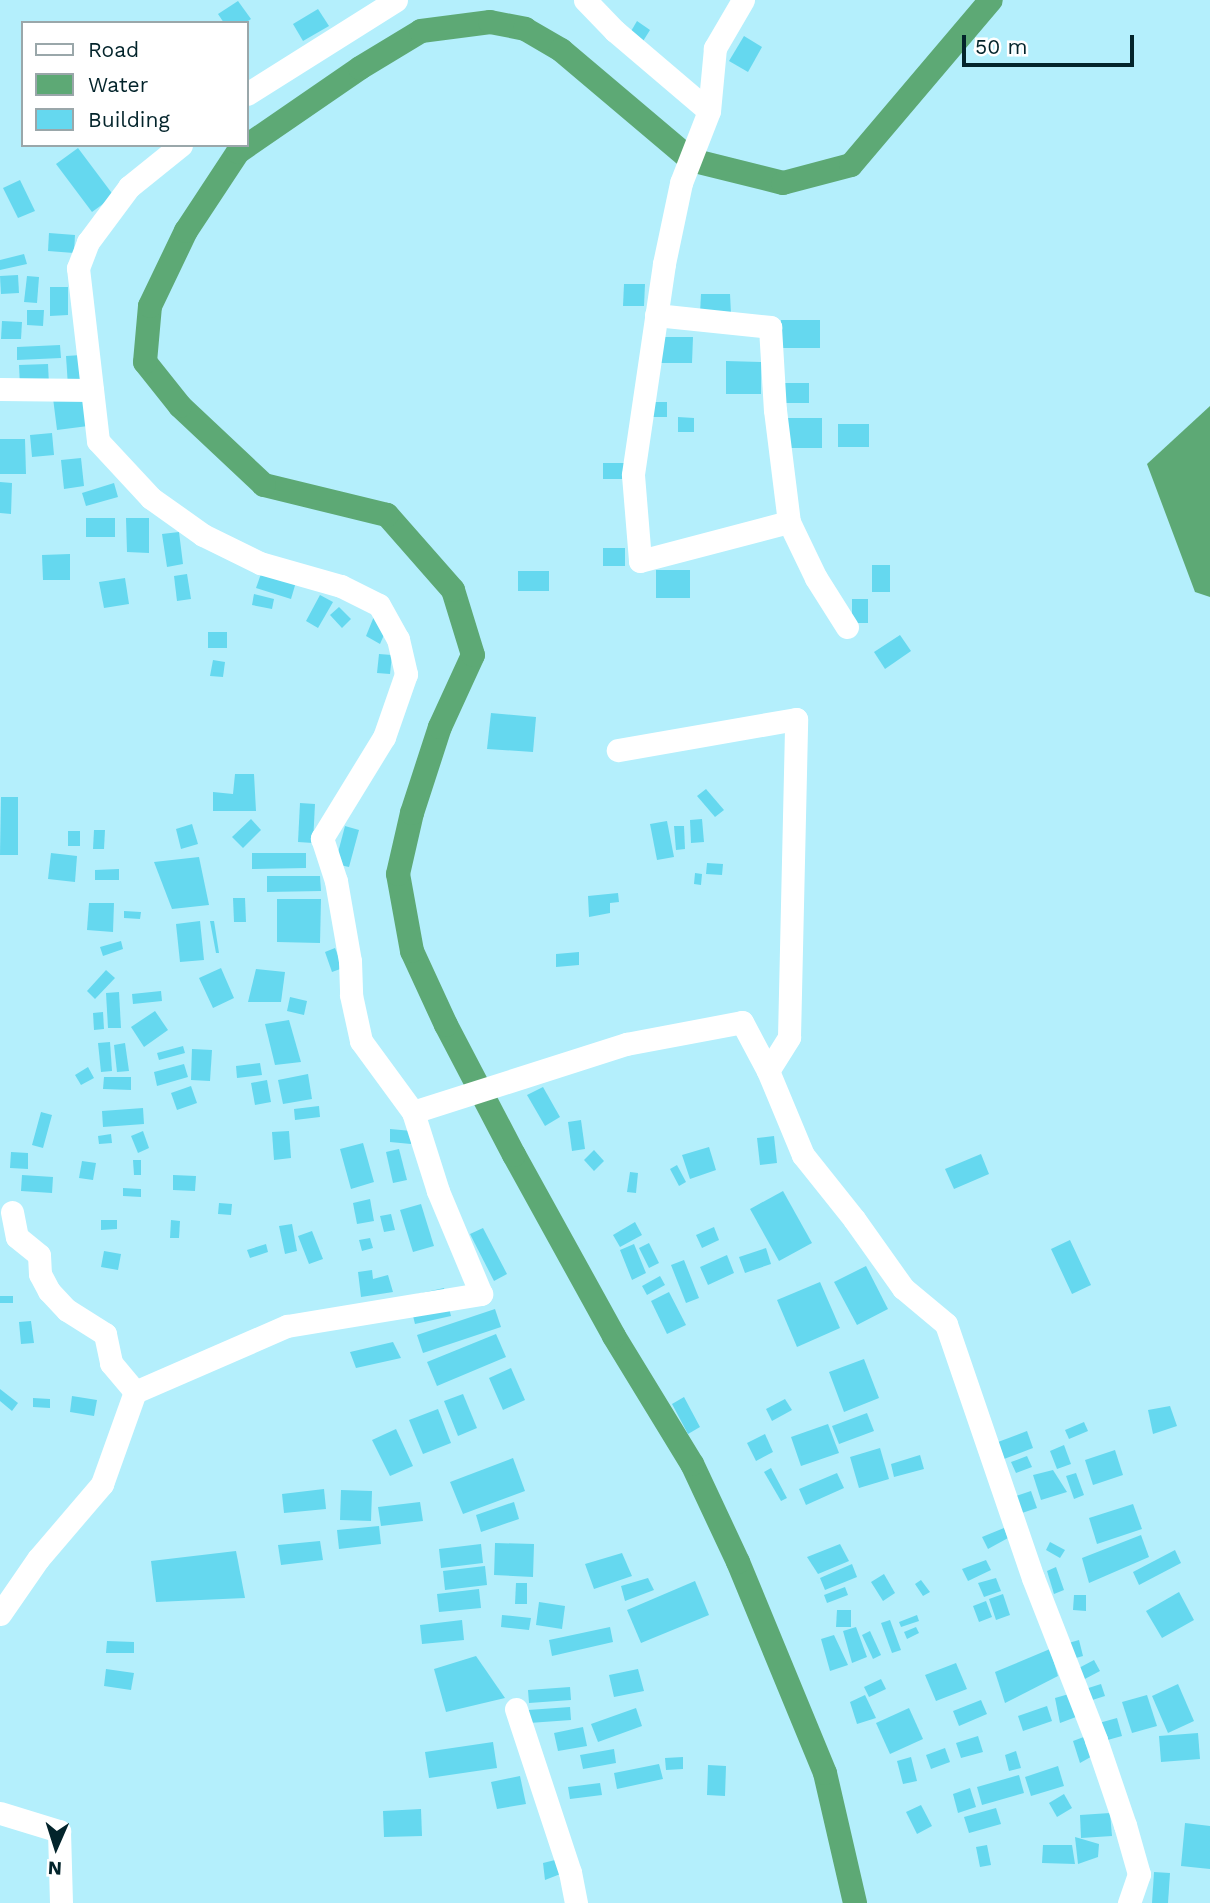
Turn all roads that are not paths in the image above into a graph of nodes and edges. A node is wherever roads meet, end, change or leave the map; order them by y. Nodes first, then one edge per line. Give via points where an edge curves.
1 (396, 0) edge
2 (584, 0) edge
3 (743, 0) edge
4 (248, 93) edge
5 (709, 111) junction
6 (179, 147) edge
7 (656, 315) junction
8 (0, 389) edge
9 (92, 390) junction
10 (789, 522) junction
11 (847, 627) dead end
12 (618, 750) dead end
13 (768, 1071) junction
14 (413, 1112) junction
15 (12, 1212) dead end
16 (135, 1392) junction
17 (0, 1614) edge
18 (516, 1709) dead end
19 (0, 1814) edge
20 (61, 1903) edge
21 (576, 1903) edge
22 (1129, 1903) edge

1 - 4 street
2 - 5 street
3 - 5 street via 715,48
5 - 7 street via 681,183
6 - 9 street via 129,187 88,242 78,268
7 - 10 street via 769,327
7 - 10 street via 633,475 640,561
8 - 9 street
9 - 14 street via 98,441 151,498 203,535 260,562 341,586 379,605 398,639 406,674 384,737 322,838 336,881 361,1041
10 - 11 street
12 - 13 street via 796,719 789,1037
13 - 14 street via 742,1021 626,1044
13 - 22 street via 803,1155 903,1288 946,1324 1033,1578 1125,1825 1139,1874
14 - 16 street via 438,1191 481,1294 287,1326
15 - 16 street via 17,1237 40,1255 40,1274 49,1291 67,1310 105,1334 111,1363
16 - 17 street via 102,1484 38,1559
18 - 21 street
19 - 20 street via 58,1831

